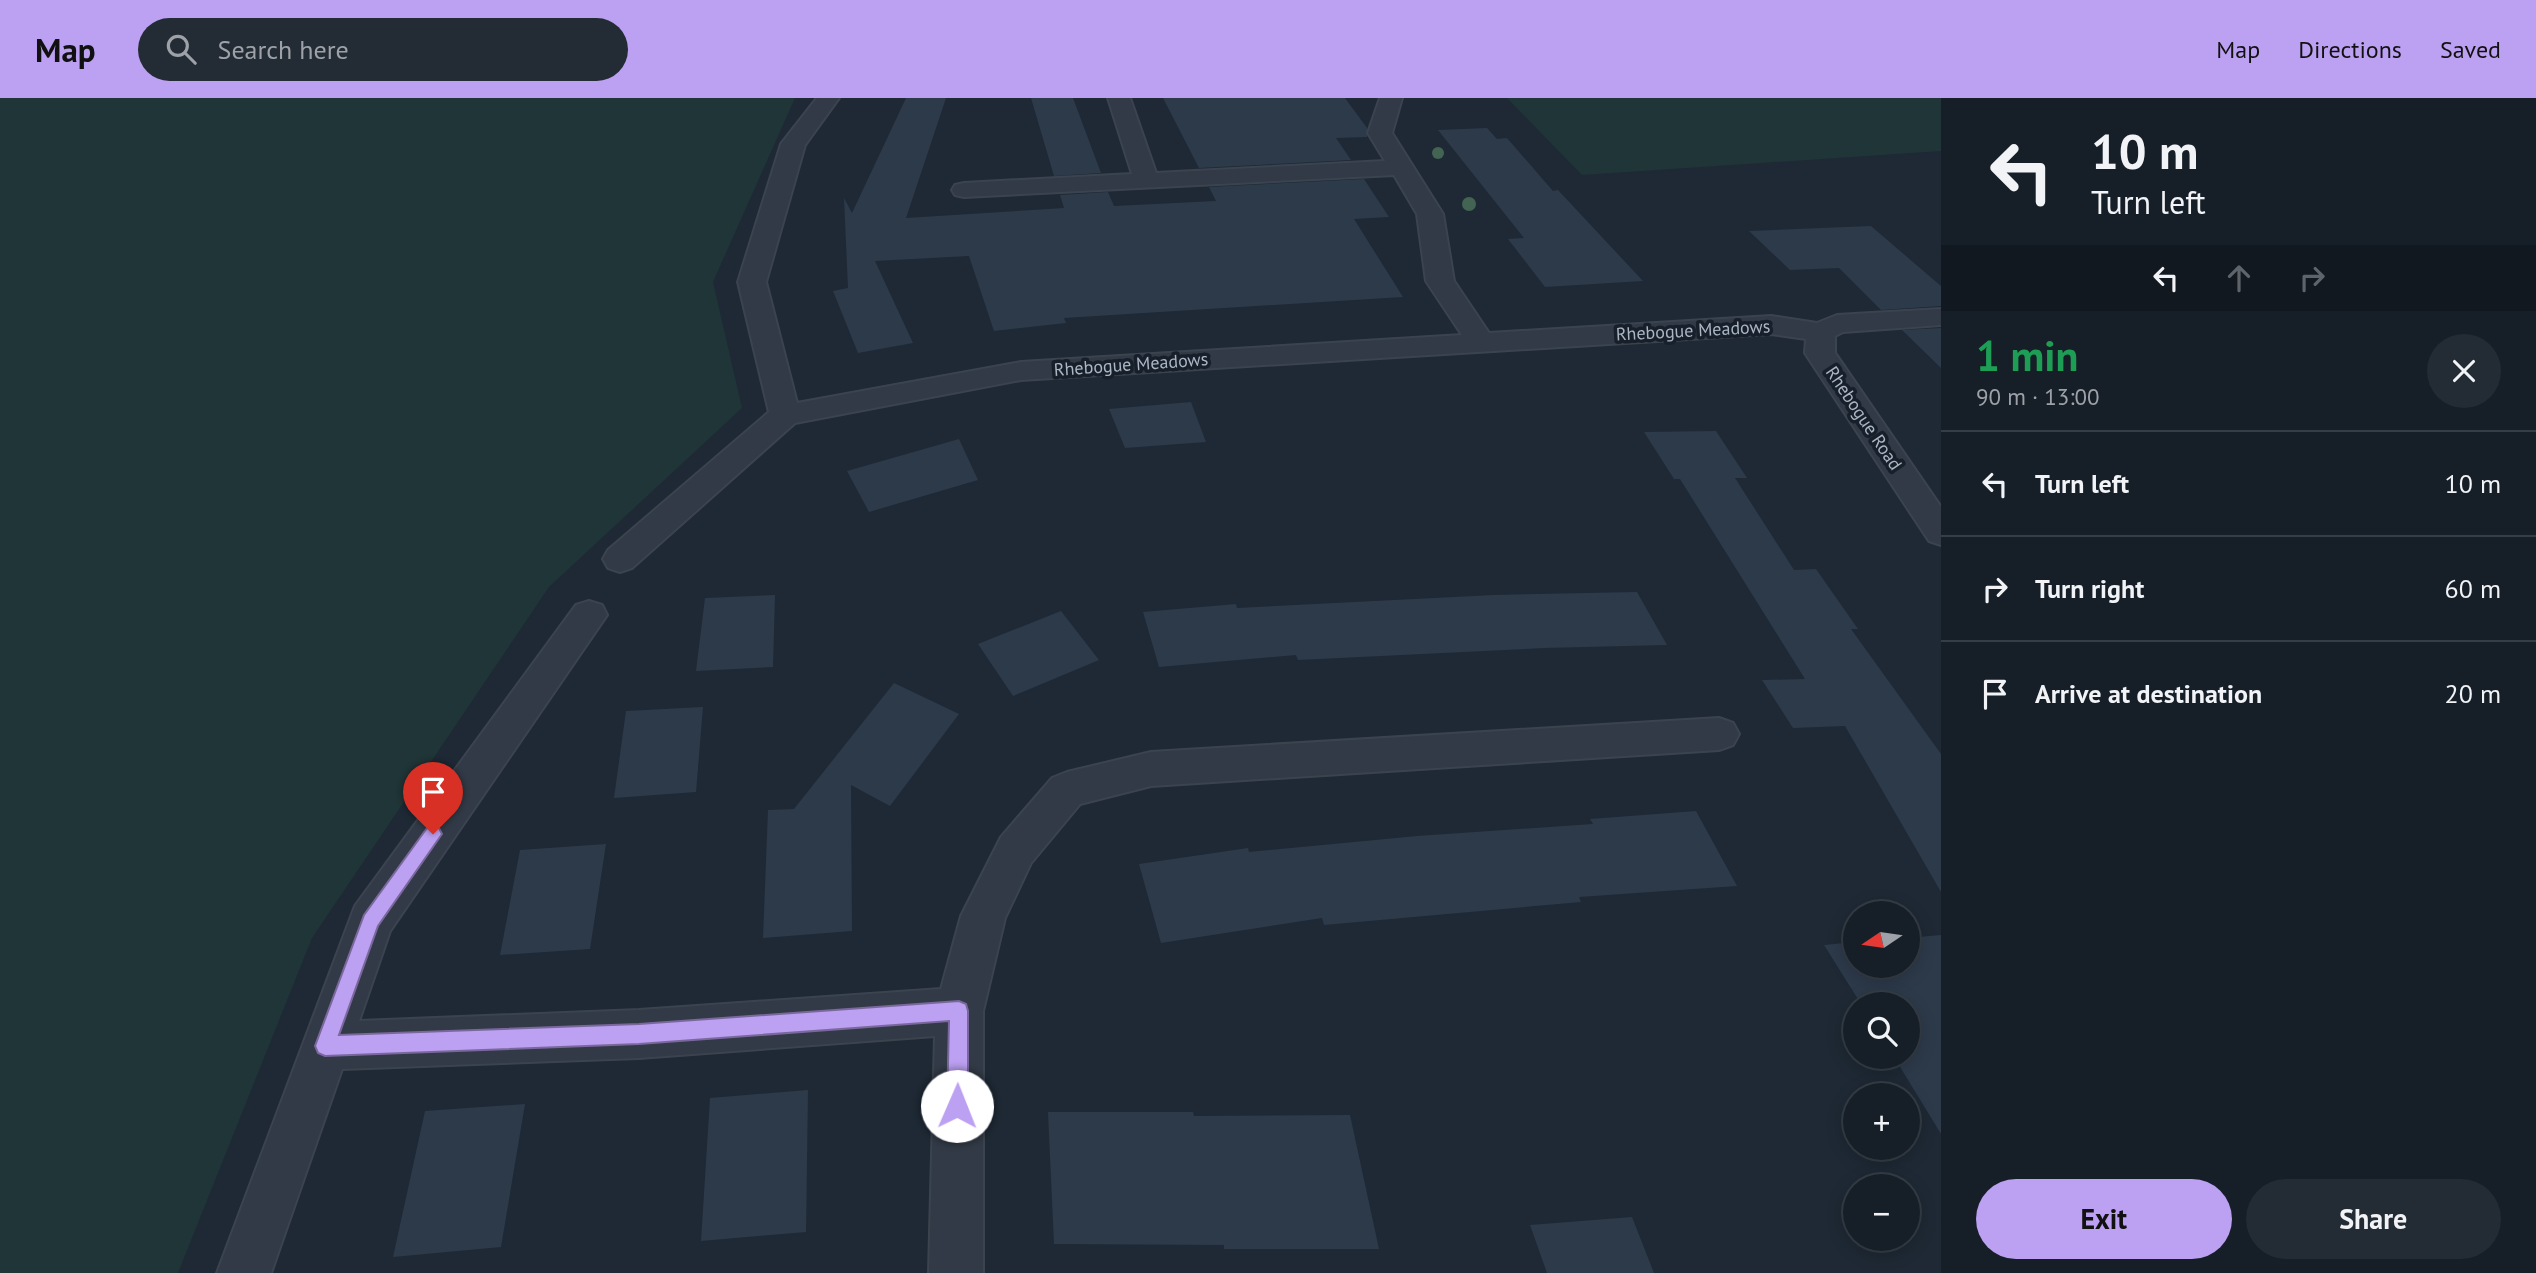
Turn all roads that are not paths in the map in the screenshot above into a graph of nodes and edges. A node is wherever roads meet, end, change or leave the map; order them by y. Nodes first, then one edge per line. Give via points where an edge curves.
1 (828, 98) edge
2 (1119, 98) edge
3 (1391, 98) edge
4 (1402, 167) junction
5 (1147, 182) junction
6 (964, 190) dead end
7 (1941, 317) edge
8 (1821, 332) junction
9 (1481, 342) junction
10 (785, 415) junction
11 (1941, 533) edge
12 (620, 559) dead end
13 (589, 615) dead end
14 (1719, 734) dead end
15 (959, 1011) junction
16 (325, 1046) junction
17 (244, 1273) edge
18 (956, 1273) edge

1 - 10 street via 793,144 751,282
2 - 5 street
3 - 4 street via 1380,133
4 - 5 street
4 - 9 street via 1430,214 1440,281
5 - 6 street
7 - 8 street via 1837,324
8 - 9 street, Rhebogue Meadows via 1771,325
8 - 11 street, Rhebogue Road via 1821,352
9 - 10 street, Rhebogue Meadows via 1021,371
10 - 12 street
13 - 16 street via 371,921
14 - 15 street via 1151,769 1067,790 1016,850 983,916
15 - 16 street via 639,1034
15 - 18 street
16 - 17 street

